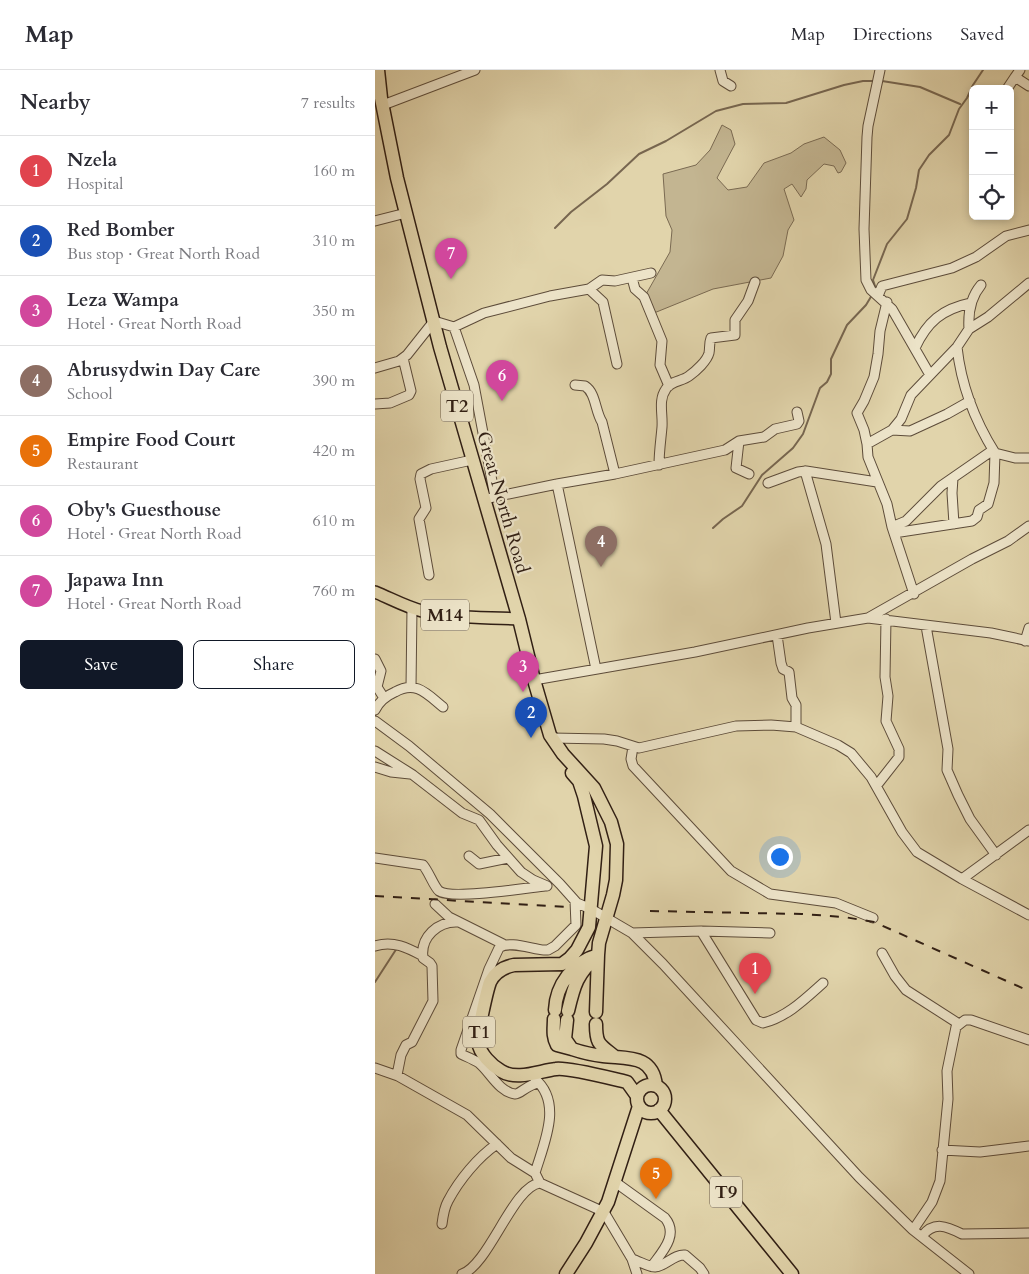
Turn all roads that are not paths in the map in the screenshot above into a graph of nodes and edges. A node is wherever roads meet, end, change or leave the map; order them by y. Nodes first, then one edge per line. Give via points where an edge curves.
1 (378, 70) edge
2 (475, 70) edge
3 (720, 70) edge
4 (880, 70) edge
5 (1018, 74) edge
6 (1010, 85) edge
7 (731, 86) dead end
8 (1029, 86) edge
9 (380, 100) edge
10 (406, 213) junction
11 (375, 221) edge
12 (1029, 230) edge
13 (651, 273) dead end
14 (632, 278) junction
15 (755, 282) dead end
16 (1029, 283) edge
17 (981, 286) dead end
18 (589, 289) junction
19 (878, 296) junction
20 (887, 302) junction
21 (971, 303) junction
22 (434, 321) junction
23 (455, 327) junction
24 (969, 329) junction
25 (957, 347) junction
26 (915, 348) junction
27 (403, 358) junction
28 (617, 364) dead end
29 (375, 368) edge
30 (930, 375) junction
31 (575, 386) dead end
32 (669, 386) junction
33 (970, 401) junction
34 (375, 404) edge
35 (797, 412) dead end
36 (892, 430) junction
37 (739, 441) junction
38 (867, 444) junction
39 (994, 451) junction
40 (1029, 458) edge
41 (472, 460) junction
42 (659, 465) junction
43 (805, 471) junction
44 (615, 474) junction
45 (749, 474) dead end
46 (953, 478) junction
47 (877, 482) junction
48 (768, 483) dead end
49 (557, 484) junction
50 (489, 498) junction
51 (955, 524) junction
52 (893, 530) junction
53 (1027, 532) edge
54 (429, 575) dead end
55 (375, 592) edge
56 (914, 594) junction
57 (412, 608) junction
58 (868, 618) junction
59 (519, 619) junction
60 (886, 619) junction
61 (836, 623) junction
62 (926, 626) junction
63 (1029, 628) edge
64 (777, 635) junction
65 (1027, 641) edge
66 (375, 659) edge
67 (596, 669) junction
68 (534, 680) junction
69 (411, 687) junction
70 (384, 698) junction
71 (443, 707) dead end
72 (375, 710) edge
73 (375, 721) edge
74 (796, 727) junction
75 (552, 738) junction
76 (633, 747) junction
77 (375, 751) edge
78 (375, 767) edge
79 (413, 775) junction
80 (877, 785) junction
81 (1029, 830) edge
82 (996, 854) junction
83 (469, 856) dead end
84 (375, 858) edge
85 (509, 858) junction
86 (962, 879) junction
87 (560, 884) junction
88 (547, 886) junction
89 (575, 901) junction
90 (435, 904) dead end
91 (591, 909) junction
92 (1029, 914) edge
93 (608, 918) junction
94 (873, 918) dead end
95 (458, 922) junction
96 (701, 931) junction
97 (632, 933) junction
98 (770, 933) dead end
99 (503, 944) junction
100 (375, 946) edge
101 (882, 952) dead end
102 (598, 955) junction
103 (423, 956) junction
104 (823, 983) dead end
105 (959, 1024) junction
106 (1029, 1040) edge
107 (614, 1056) junction
108 (375, 1068) edge
109 (529, 1074) junction
110 (397, 1075) junction
111 (539, 1083) junction
112 (656, 1086) junction
113 (638, 1101) junction
114 (659, 1110) junction
115 (497, 1144) junction
116 (1029, 1146) edge
117 (943, 1150) junction
118 (535, 1173) junction
119 (615, 1182) junction
120 (540, 1183) junction
121 (604, 1212) junction
122 (442, 1224) dead end
123 (913, 1230) junction
124 (1029, 1233) edge
125 (922, 1236) junction
126 (632, 1259) junction
127 (653, 1266) junction
128 (462, 1274) edge
129 (566, 1274) edge
130 (637, 1274) edge
131 (704, 1274) edge
132 (792, 1274) edge
133 (969, 1274) edge

1 - 9 highway, Great North Road / T2
2 - 9 street
3 - 7 street via 723,81
4 - 19 street via 868,126 864,229 866,280
5 - 6 street
5 - 8 street
9 - 10 highway, Great North Road / T2
10 - 11 street
10 - 22 highway, Great North Road / T2
12 - 19 street via 1006,236 976,257 952,268 882,286
13 - 14 street
14 - 18 street via 613,282 603,280
14 - 32 street via 661,338 660,365
15 - 32 street via 748,301 735,320 735,335 711,338 707,359 688,377
16 - 24 street
17 - 21 street
18 - 23 street via 484,313
18 - 28 street via 603,302
19 - 20 street
20 - 26 street
20 - 38 street via 874,377 857,414
21 - 24 street
21 - 26 street via 952,308 928,325
22 - 23 street
22 - 27 street
22 - 41 highway, Great North Road / T2
23 - 50 street via 474,385
24 - 25 street
25 - 30 street
25 - 33 street via 960,372
26 - 30 street
27 - 29 street
27 - 34 street via 411,391 409,395
30 - 36 street via 911,395 901,419
31 - 44 street via 585,386 591,392 603,422
32 - 42 street via 662,402
33 - 36 street via 910,431
33 - 39 street
35 - 37 street via 799,421 796,424 775,429 763,437
36 - 38 street
37 - 42 street via 725,450
37 - 45 street via 736,468
38 - 47 street
39 - 40 street via 1015,458
39 - 46 street
39 - 51 street via 994,483 988,504 972,521
41 - 50 highway, Great North Road / T2
41 - 54 street via 421,474 426,508 419,519
42 - 44 street
43 - 47 street
43 - 48 street
43 - 61 street via 827,544
44 - 49 street
46 - 51 street
46 - 52 street
47 - 52 street via 887,504
49 - 50 street
49 - 67 street
50 - 59 highway, Great North Road / T2
51 - 52 street
52 - 56 street
53 - 56 street via 972,559
55 - 57 main road, M14
56 - 58 street
57 - 59 main road, M14 via 472,618
57 - 69 street
58 - 60 street
58 - 61 street
59 - 68 highway, Great North Road / T2
60 - 62 street
60 - 80 street via 886,721 899,749 899,757
61 - 64 street
62 - 65 street via 991,633
62 - 82 street via 948,749 947,770 970,819
63 - 65 street
64 - 67 street
64 - 74 street via 781,663 789,672 796,705
66 - 70 street via 381,671 377,687
67 - 68 street
68 - 75 highway, Great North Road / T2
69 - 70 street via 403,687
69 - 71 street via 422,690
70 - 72 street
73 - 87 street via 490,814
74 - 76 street via 736,726 645,748
74 - 80 street via 851,753
75 - 76 street via 604,739
75 - 91 highway, Great North Road via 555,755 581,786 596,846
75 - 93 highway via 594,788 611,822 617,844
76 - 94 street via 633,766 731,871 770,894 836,903
77 - 79 street
78 - 79 street
79 - 85 street via 462,813 481,821
80 - 86 street via 902,832 917,852
81 - 82 street
82 - 86 street
83 - 85 street via 479,864
84 - 88 street via 423,865 437,889 443,893 473,894
85 - 88 street via 528,877
86 - 92 street
87 - 88 street
87 - 89 street
89 - 91 street
89 - 99 street via 576,924 555,946 544,950
90 - 95 street
91 - 93 street
91 - 109 highway, T1 via 589,927 571,958 555,965 507,966 490,982 478,1042 487,1060 502,1072 520,1076
93 - 97 street
93 - 102 highway
95 - 99 street
95 - 103 street via 445,922 436,928 424,943
96 - 97 street
96 - 98 street
96 - 104 street via 756,1020 763,1024 797,1006
97 - 123 street via 859,1177
99 - 111 street via 489,969 461,1052 481,1065 502,1088 515,1094 530,1084
100 - 103 street via 390,943
101 - 105 street via 906,990
102 - 107 highway via 596,1038
102 - 107 highway via 586,966 575,984 553,1034 557,1045
103 - 110 street via 432,966 433,1001 412,1042 406,1045 401,1055
105 - 106 street via 971,1020
105 - 117 street via 954,1032 947,1071
107 - 112 highway via 634,1058 646,1064 653,1072
108 - 110 street
109 - 111 street
109 - 113 highway, T1 via 559,1068 627,1082
110 - 115 street via 463,1112
111 - 118 street via 550,1109 546,1141
112 - 113 highway via 643,1088
112 - 114 highway via 665,1098
113 - 114 highway via 646,1112
113 - 119 highway
114 - 132 highway, T9
115 - 118 street via 511,1158
115 - 122 street via 467,1173 448,1200
116 - 117 street via 981,1152
117 - 123 street via 936,1194
118 - 120 street
119 - 121 highway
119 - 127 street via 669,1222 670,1239
120 - 121 street
120 - 128 street via 520,1198 474,1266
121 - 126 street
121 - 129 highway
123 - 125 street
124 - 125 street via 963,1234 937,1226 929,1228
125 - 133 street
126 - 127 street
126 - 130 street
127 - 131 street via 681,1254

